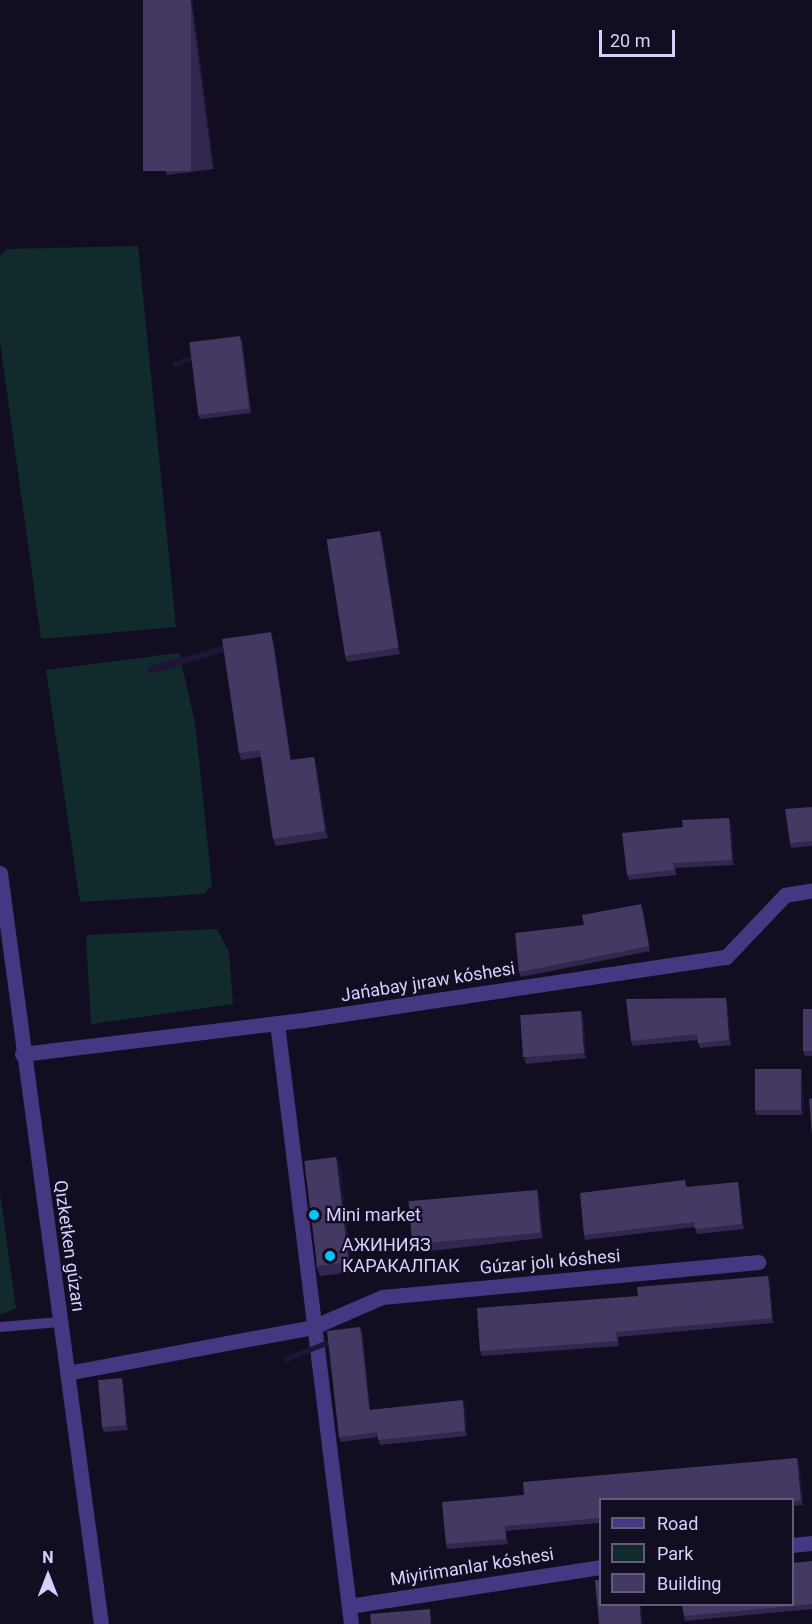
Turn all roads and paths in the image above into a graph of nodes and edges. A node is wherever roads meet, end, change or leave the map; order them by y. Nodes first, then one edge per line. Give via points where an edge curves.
1 (0, 873) edge
2 (812, 890) edge
3 (277, 1023) junction
4 (22, 1054) junction
5 (758, 1262) dead end
6 (60, 1322) junction
7 (0, 1327) edge
8 (313, 1327) junction
9 (67, 1373) junction
10 (812, 1543) edge
11 (794, 1545) edge
12 (599, 1567) edge
13 (349, 1605) junction
14 (101, 1624) edge
15 (351, 1624) edge

1 - 4 street, Qızketken gúzarı
2 - 3 street, Jańabay jıraw kóshesi via 785,895 726,957
3 - 4 street, Jańabay jıraw kóshesi
3 - 8 street
4 - 6 street, Qızketken gúzarı
5 - 8 street, Gúzar jolı kóshesi via 381,1297
6 - 7 lane
6 - 9 street, Qızketken gúzarı
8 - 9 street, Gúzar jolı kóshesi
8 - 13 street
9 - 14 street, Qızketken gúzarı
10 - 11 street
12 - 13 street, Miyirimanlar kóshesi
13 - 15 street

